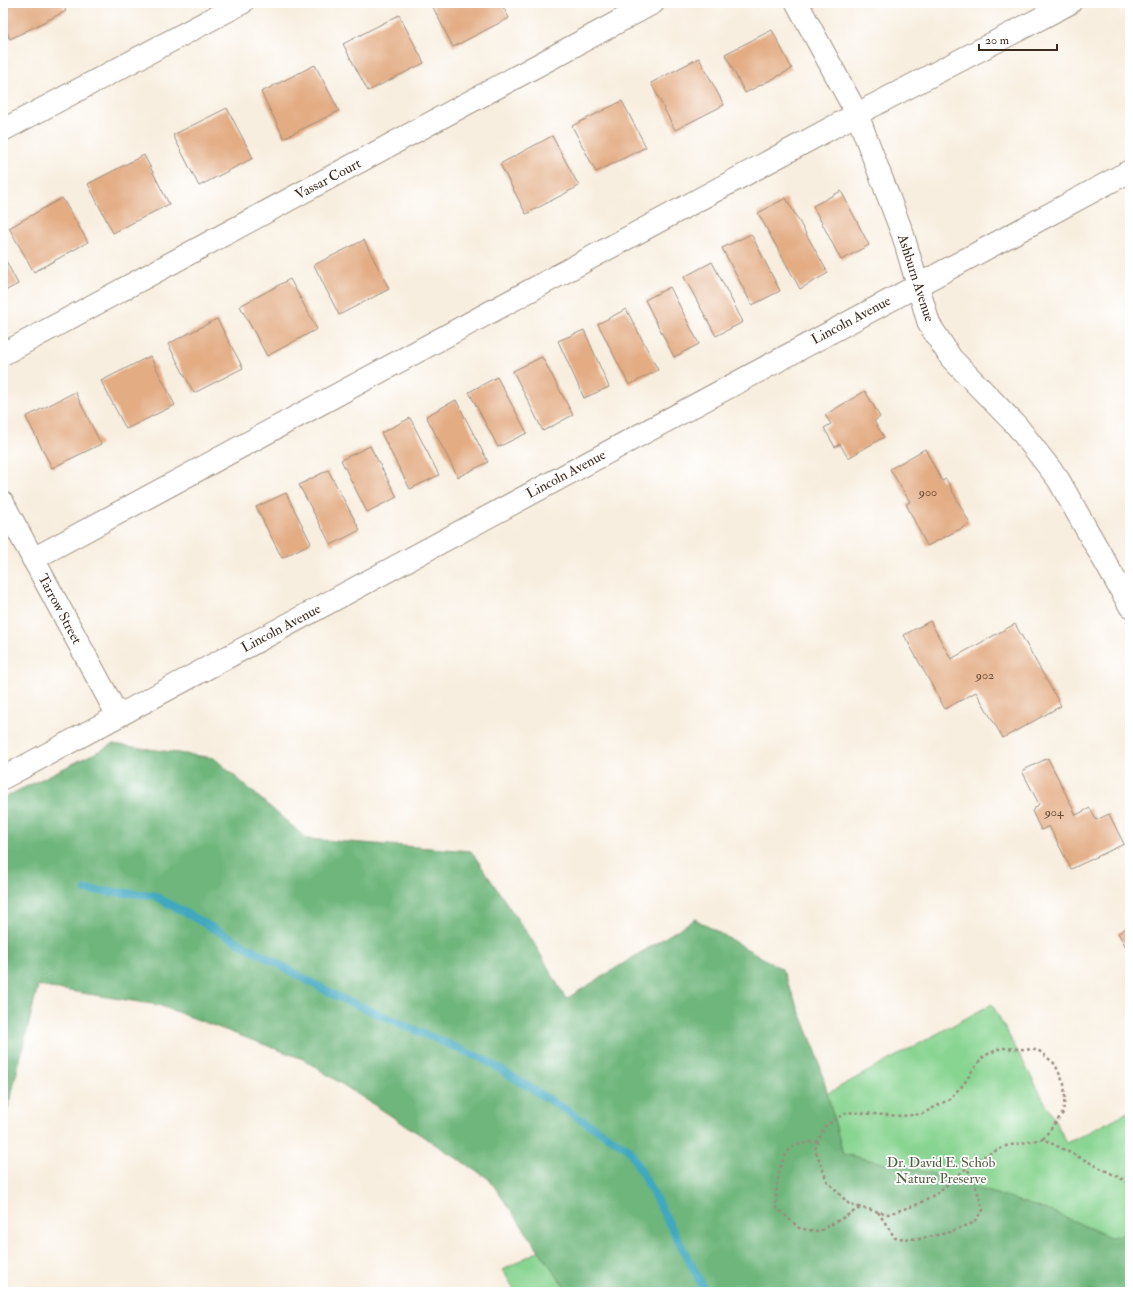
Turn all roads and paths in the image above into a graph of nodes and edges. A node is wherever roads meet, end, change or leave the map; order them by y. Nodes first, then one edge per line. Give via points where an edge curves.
1 (242, 3) edge
2 (653, 3) edge
3 (797, 3) edge
4 (1070, 3) edge
5 (857, 114) junction
6 (3, 130) edge
7 (1130, 171) edge
8 (917, 284) junction
9 (3, 354) edge
10 (3, 503) edge
11 (33, 559) junction
12 (1130, 606) edge
13 (118, 716) junction
14 (3, 778) edge
15 (1043, 1139) junction
16 (818, 1141) junction
17 (966, 1168) junction
18 (1130, 1184) edge
19 (860, 1208) junction
20 (878, 1212) junction
21 (1130, 1274) edge
22 (1130, 1278) edge

1 - 6 street
2 - 9 street, Vassar Court
3 - 5 street, Ashburn Avenue
4 - 5 street
5 - 8 street, Ashburn Avenue via 903,235
5 - 11 street
7 - 8 street, Lincoln Avenue
8 - 12 street, Ashburn Avenue via 929,324 951,358 1017,426 1058,479
8 - 13 street, Lincoln Avenue
10 - 11 street, Tarrow Street
11 - 13 street, Tarrow Street
13 - 14 street, Lincoln Avenue
15 - 16 path via 1063,1113 1064,1084 1058,1070 1055,1064 1038,1050 1001,1048 984,1056 964,1084 948,1100 922,1114 902,1116 848,1112 824,1127
15 - 17 path via 1006,1146 976,1160
15 - 18 path
16 - 19 path via 816,1149 827,1181 850,1205
16 - 19 path via 794,1146 783,1160 776,1186 776,1207 799,1228 818,1232
17 - 20 path via 936,1194 916,1205 888,1214
17 - 20 path via 973,1177 983,1210 972,1223 947,1233 919,1239 894,1238
19 - 20 path
21 - 22 path

